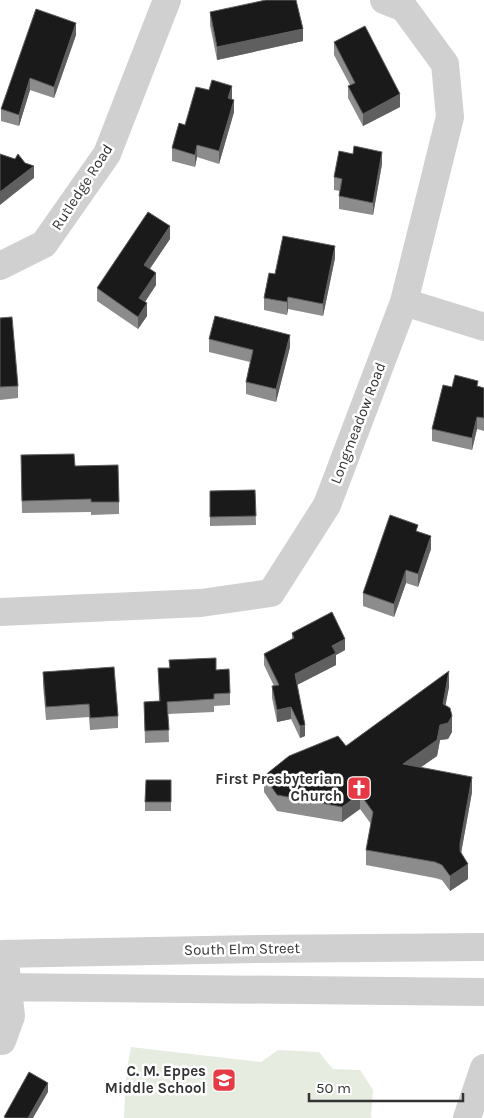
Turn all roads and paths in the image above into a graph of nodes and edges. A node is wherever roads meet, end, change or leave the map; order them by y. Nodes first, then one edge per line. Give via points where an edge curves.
1 (167, 0) edge
2 (384, 0) edge
3 (0, 266) edge
4 (404, 302) junction
5 (484, 328) edge
6 (0, 612) edge
7 (484, 947) edge
8 (256, 949) junction
9 (3, 954) edge
10 (3, 987) edge
11 (257, 990) junction
12 (484, 992) edge
13 (0, 1041) edge
14 (484, 1068) edge
15 (467, 1118) edge

1 - 3 street, Rutledge Road via 107,154 44,244
2 - 4 street, Longmeadow Road via 404,8 445,64 450,117
4 - 5 street
4 - 6 street, Longmeadow Road via 328,504 272,593 202,603
7 - 8 street, South Elm Street
8 - 9 street, South Elm Street
8 - 11 street
9 - 10 street
10 - 11 street
10 - 13 street via 11,1016
11 - 12 street
14 - 15 street

